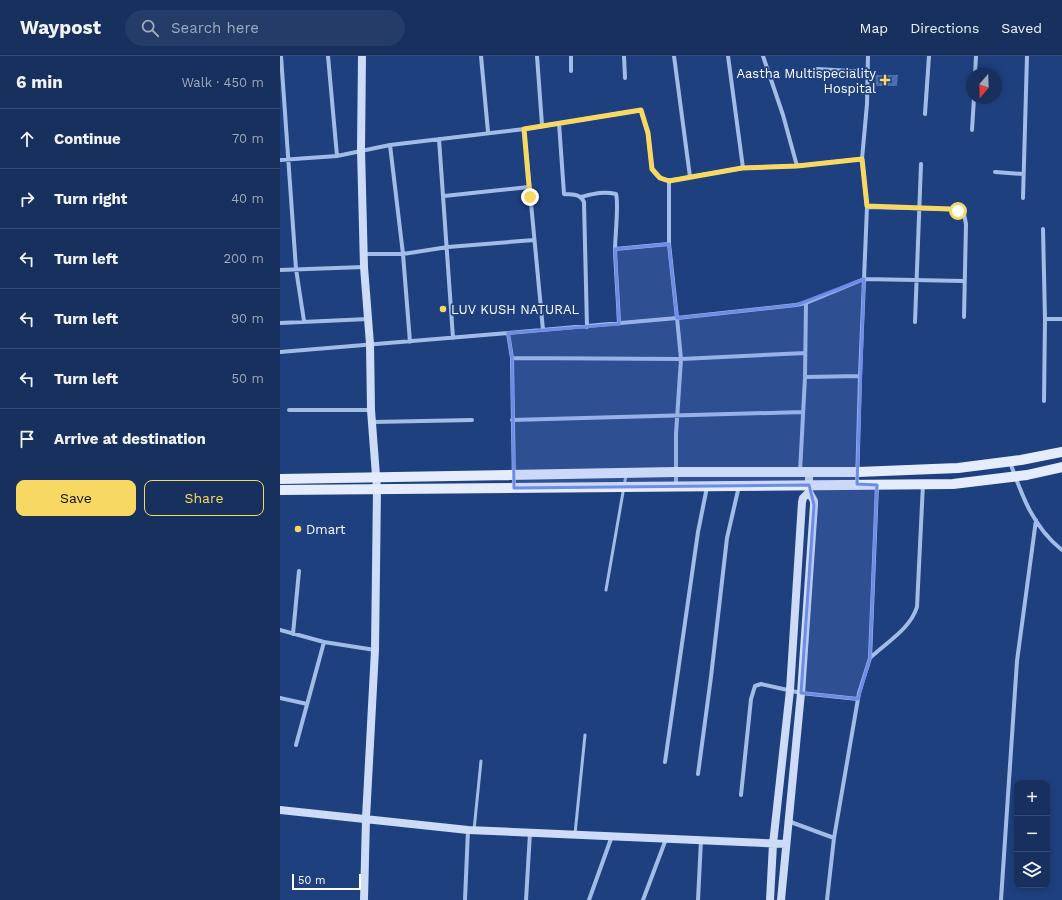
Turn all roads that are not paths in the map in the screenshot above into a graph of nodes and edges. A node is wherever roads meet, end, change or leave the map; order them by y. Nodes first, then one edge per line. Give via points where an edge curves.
1 (281, 56) edge
2 (328, 56) edge
3 (362, 56) edge
4 (481, 56) edge
5 (537, 56) edge
6 (571, 56) edge
7 (624, 56) edge
8 (674, 56) edge
9 (728, 56) edge
10 (763, 56) edge
11 (868, 56) edge
12 (929, 56) edge
13 (976, 56) edge
14 (1027, 56) edge
15 (976, 68) edge
16 (817, 69) dead end
17 (571, 71) dead end
18 (868, 72) junction
19 (625, 78) dead end
20 (974, 104) edge
21 (925, 114) dead end
22 (559, 123) junction
23 (542, 125) junction
24 (524, 129) junction
25 (972, 130) dead end
26 (488, 132) junction
27 (439, 139) junction
28 (390, 146) junction
29 (361, 150) junction
30 (337, 156) junction
31 (862, 159) junction
32 (280, 160) edge
33 (288, 160) junction
34 (921, 164) dead end
35 (797, 166) junction
36 (742, 168) junction
37 (995, 172) dead end
38 (1024, 174) junction
39 (690, 176) junction
40 (669, 181) junction
41 (529, 187) junction
42 (444, 196) junction
43 (581, 197) junction
44 (1023, 198) dead end
45 (867, 206) junction
46 (920, 209) junction
47 (1043, 229) dead end
48 (534, 240) junction
49 (670, 244) junction
50 (448, 247) junction
51 (615, 249) junction
52 (364, 254) junction
53 (403, 254) junction
54 (364, 266) junction
55 (296, 269) junction
56 (280, 270) edge
57 (864, 279) junction
58 (917, 279) junction
59 (964, 281) junction
60 (806, 303) junction
61 (964, 316) dead end
62 (677, 318) junction
63 (368, 319) junction
64 (1045, 319) junction
65 (1062, 319) edge
66 (304, 321) junction
67 (280, 322) edge
68 (915, 322) dead end
69 (619, 324) junction
70 (586, 327) junction
71 (543, 330) junction
72 (508, 333) junction
73 (453, 338) junction
74 (410, 342) junction
75 (370, 344) junction
76 (280, 352) edge
77 (805, 353) junction
78 (512, 358) junction
79 (681, 359) junction
80 (860, 376) junction
81 (805, 377) junction
82 (1044, 401) dead end
83 (289, 410) dead end
84 (371, 410) junction
85 (803, 412) junction
86 (677, 416) junction
87 (472, 420) dead end
88 (512, 420) junction
89 (373, 422) junction
90 (1062, 452) edge
91 (1009, 461) junction
92 (1062, 466) edge
93 (676, 472) junction
94 (805, 472) junction
95 (858, 472) junction
96 (626, 474) junction
97 (514, 476) junction
98 (1015, 477) junction
99 (376, 478) junction
100 (280, 480) edge
101 (857, 484) junction
102 (877, 484) junction
103 (923, 484) junction
104 (707, 486) junction
105 (739, 486) junction
106 (625, 487) junction
107 (676, 487) junction
108 (514, 488) junction
109 (809, 488) junction
110 (280, 490) edge
111 (377, 490) junction
112 (1036, 520) junction
113 (1062, 550) edge
114 (298, 571) dead end
115 (606, 590) dead end
116 (280, 630) edge
117 (293, 634) junction
118 (324, 642) junction
119 (375, 650) junction
120 (870, 658) junction
121 (790, 690) junction
122 (801, 692) junction
123 (280, 698) edge
124 (858, 700) junction
125 (307, 704) junction
126 (585, 735) dead end
127 (296, 745) dead end
128 (481, 761) dead end
129 (665, 762) dead end
130 (698, 774) dead end
131 (741, 795) dead end
132 (280, 810) edge
133 (366, 818) junction
134 (788, 821) junction
135 (471, 830) junction
136 (530, 832) junction
137 (575, 834) junction
138 (612, 836) junction
139 (666, 838) junction
140 (834, 838) junction
141 (701, 840) junction
142 (773, 844) junction
143 (786, 844) junction
144 (364, 900) edge
145 (465, 900) edge
146 (526, 900) edge
147 (589, 900) edge
148 (643, 900) edge
149 (698, 900) edge
150 (770, 900) edge
151 (781, 900) edge
152 (827, 900) edge
153 (1002, 900) edge

1 - 33 street
2 - 30 street
3 - 29 street
4 - 26 street
5 - 23 street
6 - 17 street
7 - 19 street
8 - 39 street
9 - 36 street
10 - 35 street
11 - 18 street
12 - 21 street
13 - 15 street
14 - 38 street
16 - 18 street
18 - 31 street
20 - 25 street
22 - 23 street
22 - 40 street via 641,110 648,133 652,169 660,178
22 - 43 street via 564,194
23 - 24 street
24 - 26 street
24 - 41 street
26 - 27 street
27 - 28 street
27 - 42 street
28 - 29 street
28 - 53 street
29 - 30 street
29 - 52 street
30 - 33 street
31 - 35 street
31 - 45 street
32 - 33 street
33 - 55 street
34 - 46 street
35 - 36 street
36 - 39 street
37 - 38 street
38 - 44 street
39 - 40 street
40 - 49 street
41 - 42 street
41 - 48 street
42 - 50 street
43 - 51 street via 602,192 616,194 618,200
43 - 70 street via 584,202
45 - 46 street
45 - 57 street
46 - 58 street
46 - 59 street via 950,209 964,214
47 - 64 street
48 - 50 street
48 - 71 street
49 - 51 street
49 - 62 street
50 - 53 street
50 - 73 street
51 - 69 street
52 - 53 street
52 - 54 street
53 - 74 street
54 - 55 street
54 - 63 street
55 - 56 street
55 - 66 street
57 - 58 street
57 - 60 street
57 - 80 street
58 - 59 street
58 - 68 street
59 - 61 street
60 - 62 street
60 - 77 street
62 - 69 street
62 - 79 street
63 - 66 street
63 - 75 street
64 - 65 street
64 - 82 street
66 - 67 street
69 - 70 street
70 - 71 street
71 - 72 street
72 - 73 street
72 - 78 street
73 - 74 street
74 - 75 street
75 - 76 street
75 - 84 street
77 - 79 street
77 - 81 street
78 - 79 street
78 - 88 street
79 - 86 street
80 - 81 street
80 - 95 street
81 - 85 street
83 - 84 street
84 - 89 street
85 - 86 street
85 - 94 street
86 - 88 street
86 - 93 street
87 - 89 street
88 - 97 street
89 - 99 street
90 - 91 main road
91 - 95 main road via 958,468
91 - 98 street
92 - 98 main road
93 - 94 main road
93 - 96 main road
93 - 107 street
94 - 95 main road
94 - 109 street
95 - 101 street
96 - 97 main road
96 - 106 lane
97 - 99 main road
97 - 108 street
98 - 103 main road via 953,484
98 - 112 street via 1026,506
99 - 100 main road
99 - 111 street
101 - 102 main road
101 - 109 main road
102 - 103 main road
102 - 120 street
103 - 120 street via 917,607 913,618 906,626
104 - 105 main road
104 - 107 main road
104 - 129 street
105 - 109 main road
105 - 130 street via 726,538
106 - 107 main road
106 - 108 main road
106 - 115 lane
108 - 111 main road
109 - 121 street via 802,502
109 - 122 street via 814,505
110 - 111 main road
111 - 119 street
112 - 113 street via 1050,540
112 - 153 street via 1017,661
114 - 117 street
116 - 117 street
117 - 118 street
118 - 119 street
118 - 125 street
119 - 133 street
120 - 124 street
121 - 122 street
121 - 131 street via 761,684 755,686 752,692
121 - 142 street
122 - 124 street
122 - 134 street
123 - 125 street
124 - 140 street
125 - 127 street
126 - 137 lane
128 - 135 lane
132 - 133 street
133 - 135 street
133 - 144 street
134 - 140 street
134 - 143 street
135 - 136 street
135 - 145 street
136 - 137 street
136 - 146 street
137 - 138 street
138 - 139 street
138 - 147 street
139 - 141 street
139 - 148 street
140 - 152 street
141 - 142 street
141 - 149 street
142 - 143 street
142 - 150 street
143 - 151 street

